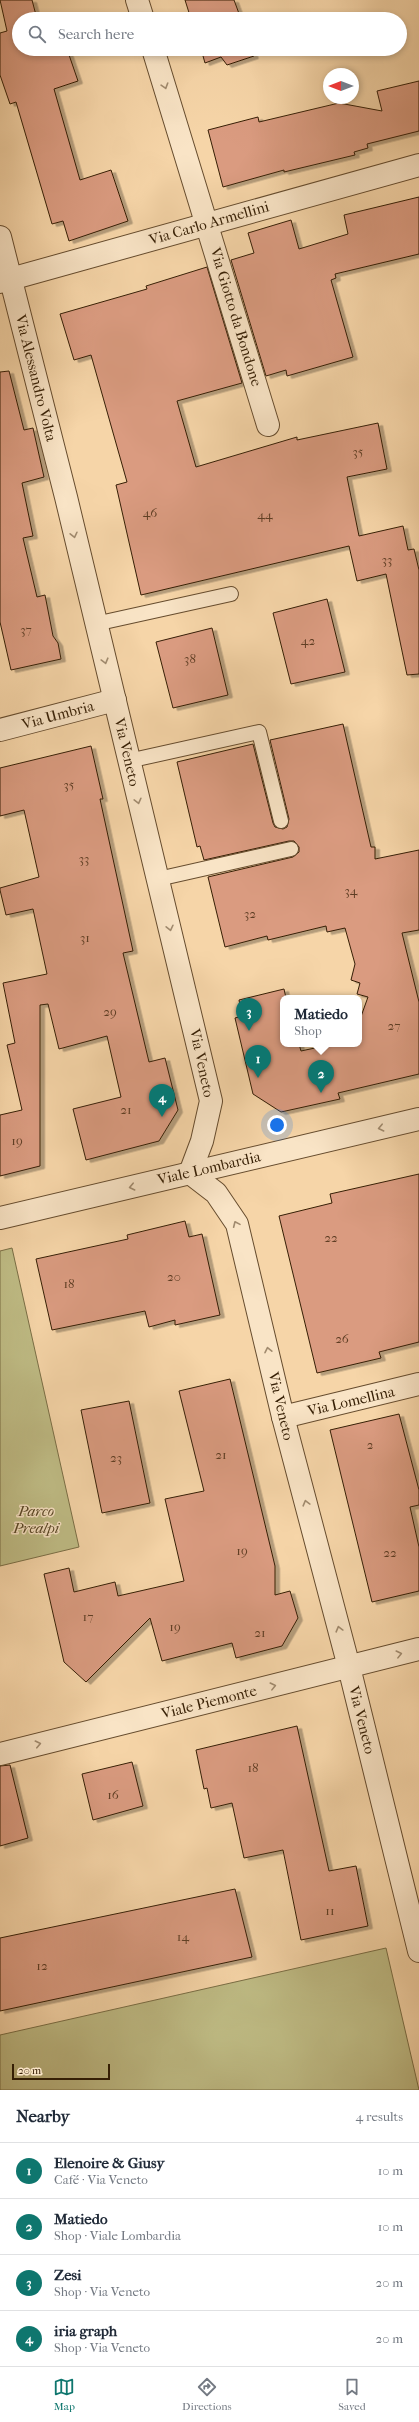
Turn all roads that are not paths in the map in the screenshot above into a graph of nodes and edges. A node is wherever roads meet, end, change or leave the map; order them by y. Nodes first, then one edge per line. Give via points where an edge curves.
1 (137, 0) edge
2 (141, 12) edge
3 (155, 56) edge
4 (419, 165) edge
5 (207, 224) junction
6 (0, 237) edge
7 (6, 280) edge
8 (268, 425) dead end
9 (66, 497) joint
10 (232, 594) dead end
11 (96, 624) junction
12 (115, 700) junction
13 (0, 730) edge
14 (128, 761) junction
15 (281, 821) dead end
16 (291, 848) dead end
17 (158, 879) junction
18 (419, 1118) edge
19 (190, 1173) junction
20 (0, 1218) edge
21 (419, 1384) edge
22 (283, 1417) junction
23 (419, 1649) edge
24 (349, 1667) junction
25 (0, 1754) edge
26 (419, 1950) edge

1 - 2 street
3 -> 5 street, Via Giotto da Bondone
4 - 5 street, Via Carlo Armellini
5 - 7 street, Via Carlo Armellini
5 - 8 street, Via Giotto da Bondone
6 - 7 street, Via Alessandro Volta
7 - 9 street, Via Alessandro Volta
9 -> 11 street, Via Veneto
10 - 11 lane
11 -> 12 street, Via Veneto
12 - 13 street, Via Umbria
12 - 14 street, Via Veneto
14 - 15 lane via 259,732
14 -> 17 street, Via Veneto
16 - 17 lane
17 -> 19 street, Via Veneto via 211,1101 202,1141
18 -> 19 street, Viale Lombardia
19 -> 20 street, Viale Lombardia
22 -> 19 street, Via Veneto via 237,1224 216,1193
21 - 22 street, Via Lomellina
24 -> 22 street, Via Veneto
24 -> 23 street, Viale Piemonte
25 -> 24 street, Viale Piemonte
24 - 26 street, Via Veneto

